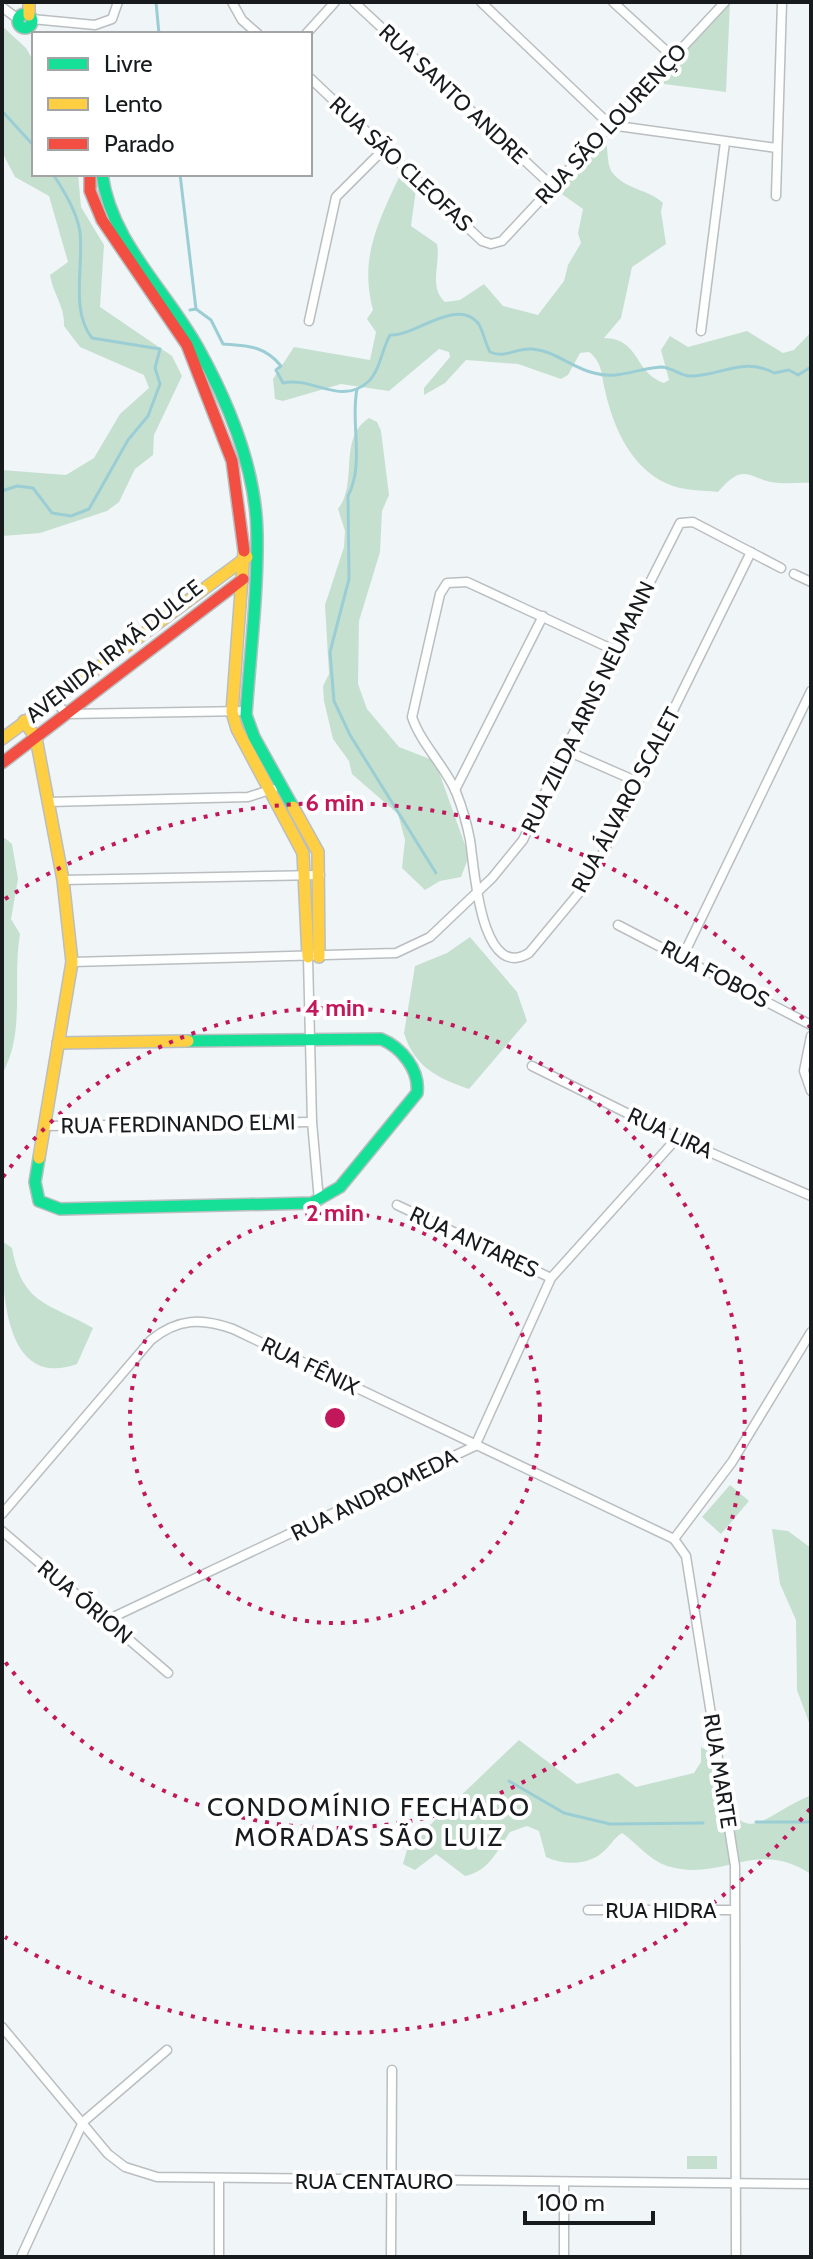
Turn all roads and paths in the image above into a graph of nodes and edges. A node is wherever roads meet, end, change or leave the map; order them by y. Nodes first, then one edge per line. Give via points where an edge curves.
1 (14, 2) edge
2 (118, 2) edge
3 (232, 2) edge
4 (335, 2) edge
5 (354, 2) edge
6 (481, 2) edge
7 (613, 2) edge
8 (725, 2) edge
9 (782, 2) edge
10 (2, 7) edge
11 (26, 17) edge
12 (40, 32) edge
13 (256, 32) edge
14 (308, 32) edge
15 (674, 58) junction
16 (312, 80) edge
17 (610, 125) junction
18 (725, 142) junction
19 (386, 147) junction
20 (777, 148) junction
21 (90, 176) edge
22 (102, 176) edge
23 (552, 186) junction
24 (776, 196) dead end
25 (112, 224) junction
26 (496, 243) joint
27 (309, 321) dead end
28 (701, 331) dead end
29 (751, 552) junction
30 (249, 557) junction
31 (781, 568) dead end
32 (794, 574) dead end
33 (253, 575) junction
34 (240, 580) junction
35 (811, 582) edge
36 (543, 616) junction
37 (616, 651) junction
38 (811, 691) edge
39 (52, 700) junction
40 (246, 711) junction
41 (232, 712) junction
42 (68, 714) junction
43 (24, 721) junction
44 (36, 738) junction
45 (2, 739) edge
46 (565, 750) junction
47 (2, 763) edge
48 (638, 782) junction
49 (275, 788) junction
50 (455, 790) junction
51 (48, 802) junction
52 (307, 875) junction
53 (320, 875) junction
54 (63, 880) junction
55 (475, 893) junction
56 (618, 925) dead end
57 (683, 956) junction
58 (314, 957) junction
59 (72, 962) junction
60 (811, 1025) edge
61 (811, 1036) edge
62 (311, 1040) junction
63 (58, 1043) junction
64 (532, 1066) dead end
65 (811, 1091) edge
66 (312, 1122) junction
67 (44, 1126) junction
68 (677, 1138) junction
69 (811, 1196) edge
70 (319, 1201) junction
71 (397, 1205) dead end
72 (551, 1278) junction
73 (811, 1332) edge
74 (475, 1446) junction
75 (2, 1514) edge
76 (2, 1531) edge
77 (674, 1539) junction
78 (107, 1620) junction
79 (168, 1673) dead end
80 (588, 1910) dead end
81 (734, 1910) junction
82 (2, 2027) edge
83 (167, 2050) dead end
84 (392, 2070) dead end
85 (83, 2122) junction
86 (219, 2179) junction
87 (391, 2182) junction
88 (564, 2182) junction
89 (736, 2184) junction
90 (811, 2184) edge
91 (21, 2257) edge
92 (219, 2257) edge
93 (391, 2257) edge
94 (564, 2257) edge
95 (736, 2257) edge

1 - 11 street
2 - 11 street via 116,14 106,23
3 - 13 street
4 - 14 street
5 - 23 street, RUA SANTO ANDRE
6 - 17 street
7 - 15 street
8 - 15 street, RUA SÃO LOURENÇO
9 - 20 street
10 - 11 street
11 - 12 street
15 - 17 street, RUA SÃO LOURENÇO
16 - 19 street, RUA SÃO CLEOFAS
17 - 18 street
17 - 23 street, RUA SÃO LOURENÇO
18 - 20 street
18 - 28 street
19 - 26 street, RUA SÃO CLEOFAS via 482,241
19 - 27 street via 336,197
20 - 24 street
21 - 25 street via 94,204
22 - 25 street
23 - 26 street, RUA SÃO LOURENÇO
25 - 30 street via 184,324 207,382 237,430 254,502
29 - 31 street
29 - 37 street, RUA ZILDA ARNS NEUMANN via 693,522 680,523
29 - 48 street, RUA ÁLVARO SCALET
30 - 33 street
30 - 34 street
30 - 39 street, AVENIDA IRMÃ DULCE
32 - 35 street
33 - 34 street, AVENIDA IRMÃ DULCE
33 - 40 street
34 - 41 street
34 - 42 street, AVENIDA IRMÃ DULCE
36 - 37 street
36 - 50 street
36 - 50 street via 467,582 447,583 440,594 412,717
37 - 46 street, RUA ZILDA ARNS NEUMANN
38 - 57 street
39 - 42 street
39 - 43 street, AVENIDA IRMÃ DULCE
40 - 41 street
40 - 49 street
41 - 42 street
41 - 49 street
42 - 44 street, AVENIDA IRMÃ DULCE
43 - 44 street
43 - 45 street, AVENIDA IRMÃ DULCE
44 - 47 street, AVENIDA IRMÃ DULCE
44 - 51 street
46 - 48 street
46 - 55 street, RUA ZILDA ARNS NEUMANN via 523,840
48 - 55 street, RUA ÁLVARO SCALET via 578,894 529,953 515,957 500,951 489,936
49 - 51 street via 248,797
49 - 52 street
49 - 53 street via 318,852
50 - 55 street via 469,837
51 - 54 street
52 - 53 street
52 - 54 street
52 - 58 street
53 - 58 street
54 - 59 street
55 - 58 street, RUA ZILDA ARNS NEUMANN via 442,928 409,949
56 - 57 street, RUA FOBOS
57 - 60 street, RUA FOBOS
58 - 59 street, RUA ZILDA ARNS NEUMANN
58 - 62 street
59 - 63 street
61 - 65 street via 804,1071
62 - 63 street
62 - 66 street
62 - 70 street via 387,1041 417,1076 419,1089 340,1187
63 - 67 street
64 - 68 street, RUA LIRA
66 - 67 street, RUA FERDINANDO ELMI
66 - 70 street
67 - 70 street via 35,1182 39,1201 60,1209
68 - 69 street, RUA LIRA
68 - 72 street, RUA ANDROMEDA
71 - 72 street, RUA ANTARES
72 - 74 street, RUA ANDROMEDA
73 - 77 street via 732,1462
74 - 75 street, RUA FÊNIX via 233,1329 195,1320 176,1324 151,1340
74 - 77 street, RUA FÊNIX
74 - 78 street, RUA ANDROMEDA
76 - 78 street, RUA ÓRION
77 - 81 street, RUA MARTE via 686,1556 735,1866
78 - 79 street, RUA ÓRION
80 - 81 street, RUA HIDRA
81 - 89 street, RUA MARTE
82 - 85 street, RUA CENTAURO
83 - 85 street
84 - 87 street
85 - 86 street, RUA CENTAURO via 108,2154 140,2173
85 - 91 street
86 - 87 street, RUA CENTAURO
86 - 92 street
87 - 88 street, RUA CENTAURO
87 - 93 street
88 - 89 street, RUA CENTAURO
88 - 94 street
89 - 90 street, RUA CENTAURO
89 - 95 street, RUA MARTE

